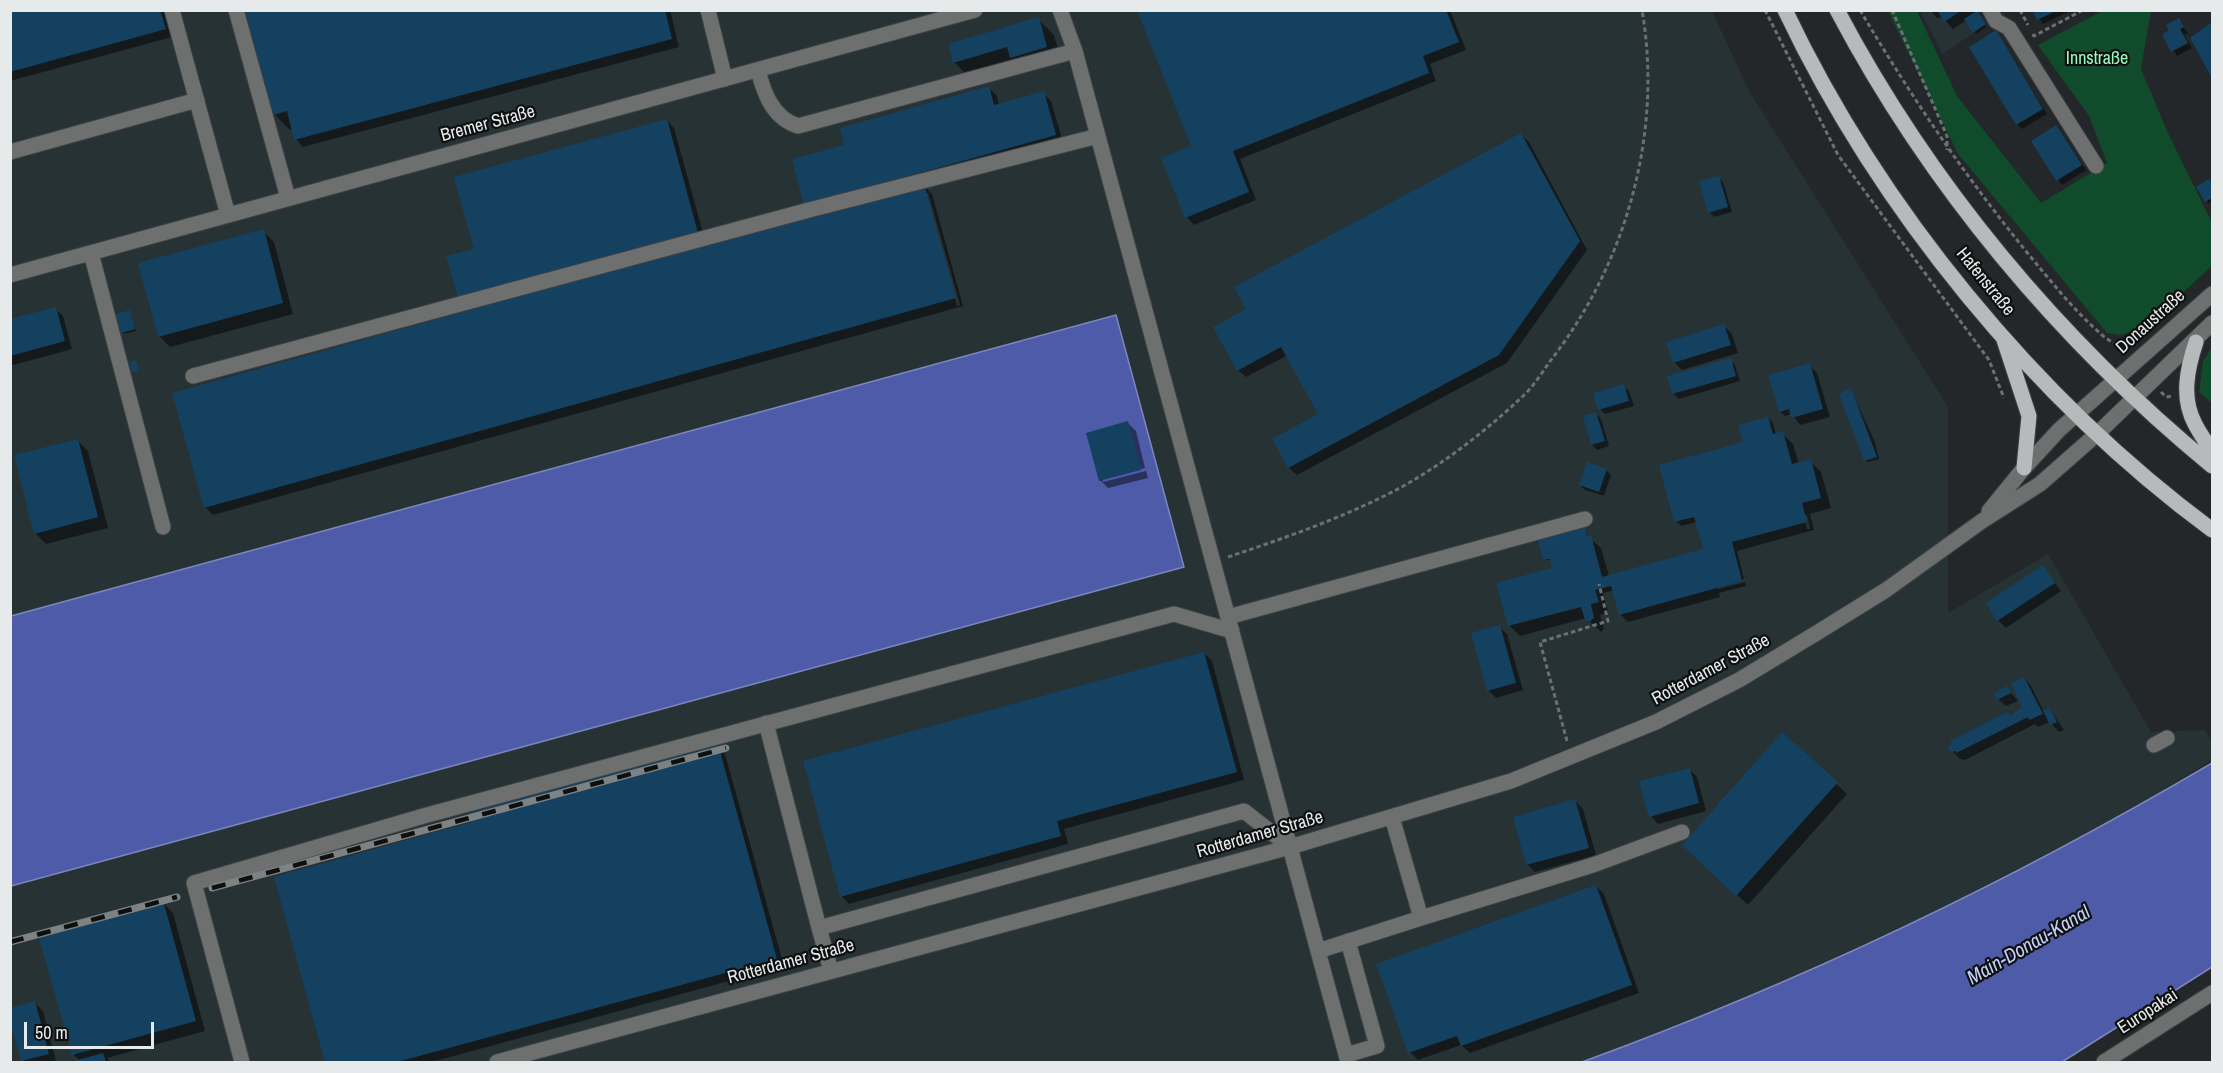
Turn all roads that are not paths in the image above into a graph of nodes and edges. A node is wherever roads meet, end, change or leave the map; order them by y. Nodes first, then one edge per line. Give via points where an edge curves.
1 (172, 10) edge
2 (236, 10) edge
3 (708, 10) edge
4 (975, 10) edge
5 (1060, 10) edge
6 (1785, 10) edge
7 (1837, 10) edge
8 (1990, 10) edge
9 (1075, 51) junction
10 (758, 70) junction
11 (725, 79) junction
12 (197, 100) junction
13 (1098, 136) junction
14 (10, 152) edge
15 (2096, 166) dead end
16 (288, 198) junction
17 (228, 215) junction
18 (91, 253) junction
19 (10, 275) edge
20 (2212, 294) edge
21 (2212, 323) edge
22 (2002, 334) junction
23 (2196, 342) junction
24 (194, 376) dead end
25 (2115, 379) junction
26 (2135, 398) junction
27 (2077, 413) junction
28 (2098, 433) junction
29 (2212, 452) edge
30 (2212, 466) edge
31 (2024, 468) junction
32 (1585, 519) dead end
33 (1982, 521) junction
34 (163, 527) dead end
35 (2212, 531) edge
36 (1230, 624) junction
37 (766, 723) junction
38 (1392, 817) junction
39 (1682, 832) dead end
40 (1290, 848) junction
41 (1421, 918) junction
42 (819, 928) junction
43 (1348, 941) junction
44 (1318, 951) junction
45 (831, 971) junction
46 (2212, 993) edge
47 (1347, 1059) edge
48 (242, 1062) edge
49 (497, 1062) edge
50 (2104, 1062) edge

1 - 12 street
2 - 16 street
3 - 11 street
4 - 10 street, Bremer Straße
5 - 9 street
6 - 22 main road, Hafenstraße via 1831,99 1871,164
7 - 25 main road, Hafenstraße via 1917,144 1974,222 2032,292
8 - 15 street via 1996,21 2009,28
9 - 10 street via 798,126 786,123 776,111 764,93
9 - 13 street
10 - 11 street, Bremer Straße
11 - 16 street, Bremer Straße
12 - 14 street
12 - 17 street
13 - 24 street
13 - 36 street
16 - 17 street, Bremer Straße
17 - 18 street, Bremer Straße
18 - 19 street, Bremer Straße
18 - 34 street
20 - 25 street, Donaustraße
21 - 23 street
22 - 27 main road, Hafenstraße
22 - 31 main road via 2029,416
23 - 26 street
23 - 29 main road via 2187,393 2194,422
25 - 26 main road, Hafenstraße
25 - 27 street, Rotterdamer Straße
26 - 28 street, Rotterdamer Straße
26 - 30 main road, Hafenstraße
27 - 28 main road, Hafenstraße
27 - 31 street, Rotterdamer Straße
28 - 33 street, Rotterdamer Straße via 2040,484
28 - 35 main road, Hafenstraße
31 - 33 street, Rotterdamer Straße
32 - 36 street
33 - 38 street, Rotterdamer Straße via 1886,590 1739,680 1656,722 1511,782
36 - 37 street via 1174,614
36 - 40 street
37 - 42 street
37 - 48 street via 194,883
38 - 40 street, Rotterdamer Straße
38 - 41 street
39 - 41 street via 1593,865
40 - 42 street via 1244,811
40 - 44 street
40 - 45 street, Rotterdamer Straße
41 - 43 street
42 - 45 street
43 - 44 street
43 - 47 street via 1377,1046
44 - 47 street
45 - 49 street, Rotterdamer Straße
46 - 50 street, Europakai

